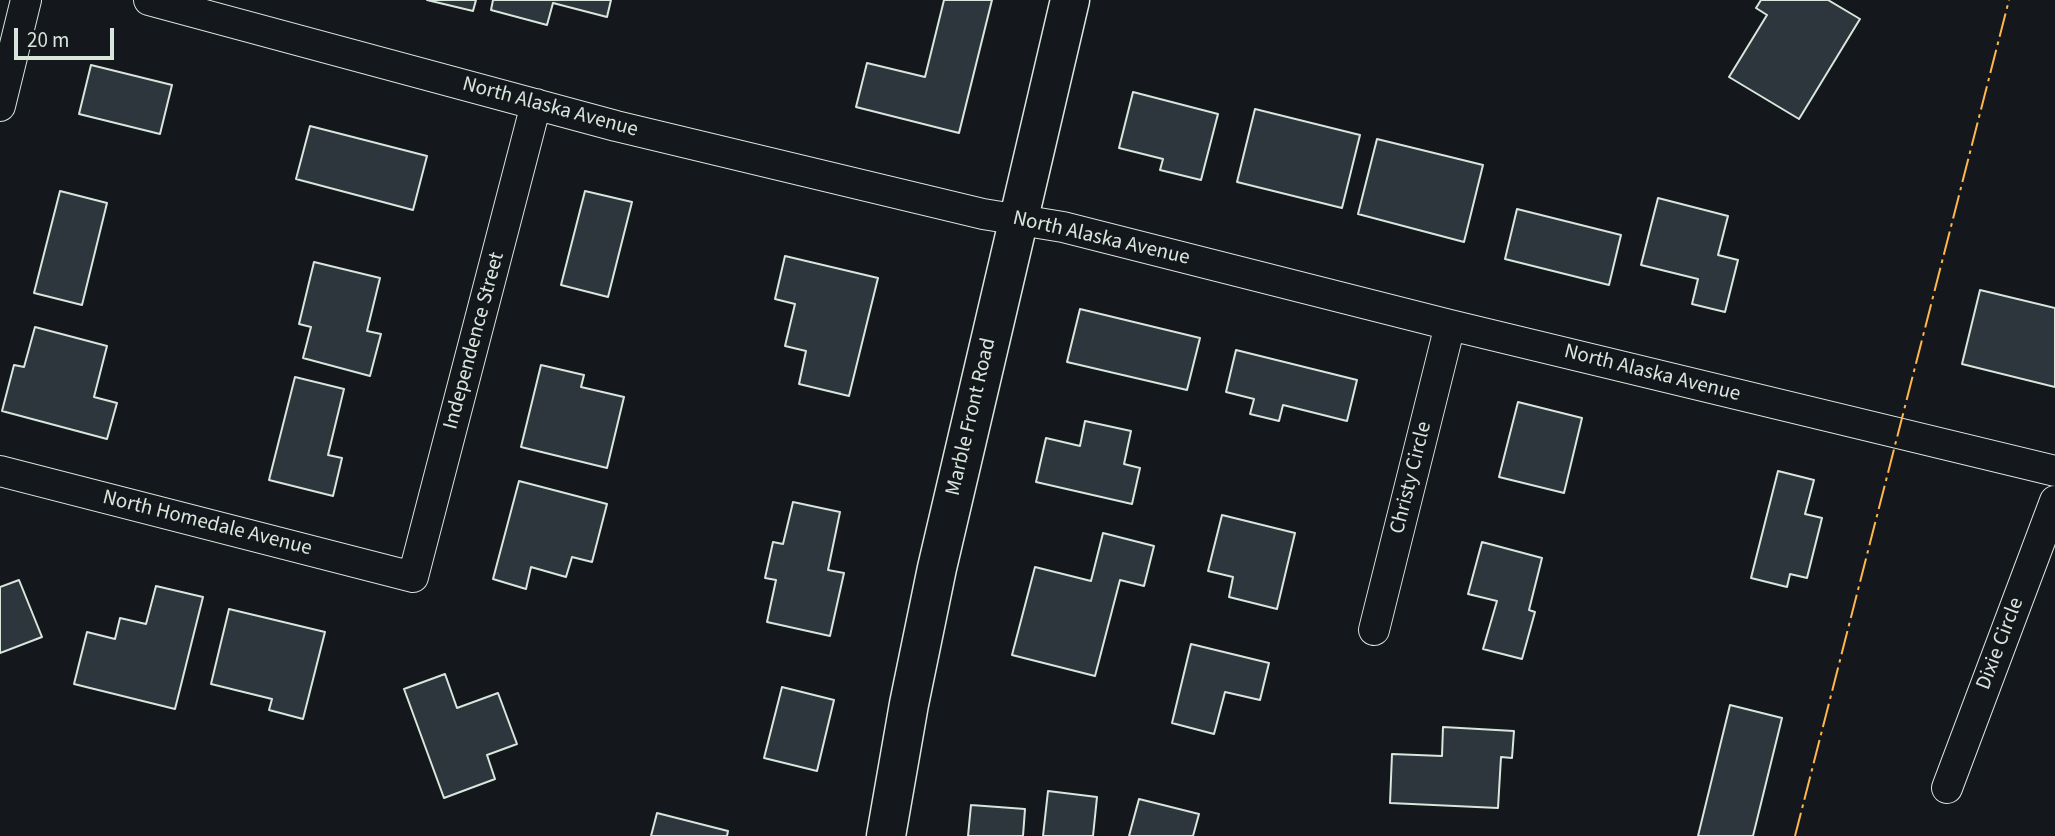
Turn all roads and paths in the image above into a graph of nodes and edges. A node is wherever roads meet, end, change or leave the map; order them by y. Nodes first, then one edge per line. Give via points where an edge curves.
1 (26, 0) edge
2 (149, 0) edge
3 (1070, 0) edge
4 (536, 104) junction
5 (0, 106) edge
6 (1018, 219) junction
7 (1450, 325) junction
8 (0, 471) edge
9 (2055, 471) edge
10 (2055, 501) edge
11 (413, 578) joint
12 (1374, 630) dead end
13 (1947, 788) dead end
14 (886, 836) edge

1 - 5 street
2 - 4 street, North Alaska Avenue
3 - 6 street, Marble Front Road
4 - 6 street, North Alaska Avenue
4 - 11 street, Independence Street
6 - 7 street, North Alaska Avenue
6 - 14 street, Marble Front Road via 937,568
7 - 9 street, North Alaska Avenue
7 - 12 street, Christy Circle
8 - 11 street, North Homedale Avenue
10 - 13 street, Dixie Circle

